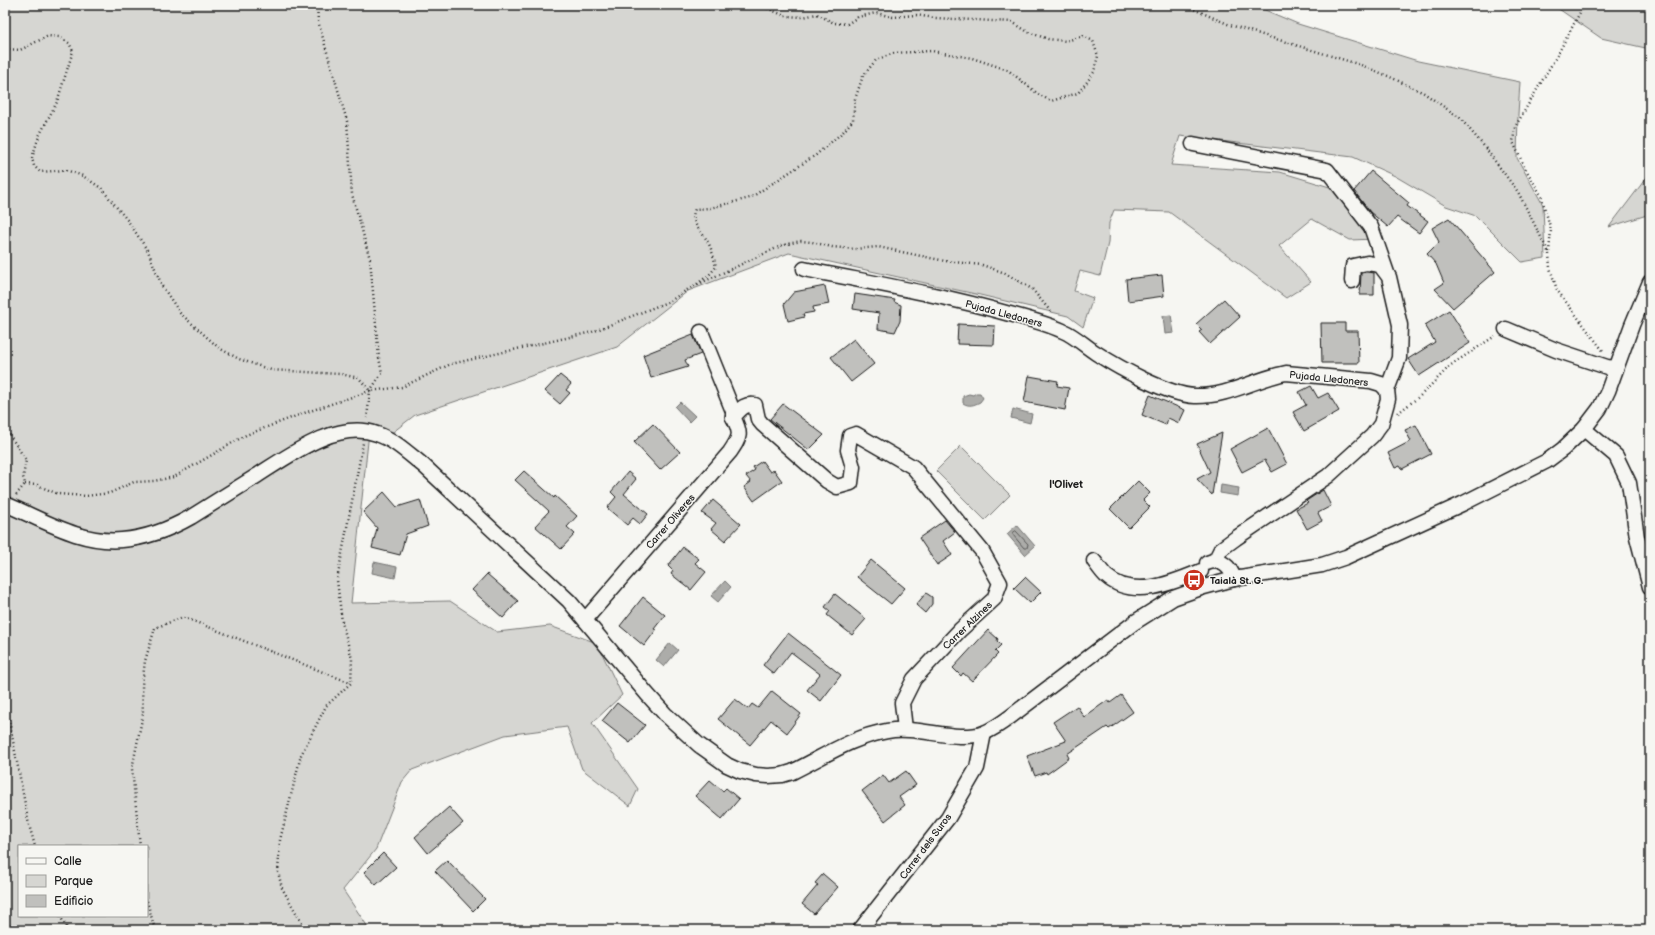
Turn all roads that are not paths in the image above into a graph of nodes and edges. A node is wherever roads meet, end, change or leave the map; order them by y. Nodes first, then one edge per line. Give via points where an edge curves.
1 (1193, 144) dead end
2 (804, 269) dead end
3 (1389, 277) junction
4 (1352, 281) dead end
5 (1650, 282) edge
6 (1645, 305) edge
7 (1506, 329) road end
8 (701, 332) dead end
9 (1616, 368) junction
10 (1387, 390) junction
11 (733, 417) junction
12 (1584, 429) junction
13 (7, 505) edge
14 (1094, 561) dead end
15 (1215, 561) junction
16 (1201, 571) junction
17 (1234, 579) junction
18 (1204, 586) junction
19 (1650, 587) edge
20 (585, 620) junction
21 (906, 729) junction
22 (984, 733) junction
23 (860, 930) edge

1 - 3 street via 1327,170 1371,227
2 - 10 street, Pujada Lledoners via 977,305 1049,325 1065,331 1117,366 1177,392 1194,396 1231,391 1286,373 1371,381 1381,384
3 - 4 street via 1380,265 1367,263 1353,266
3 - 10 street via 1400,325 1399,358
5 - 6 street
6 - 9 street
7 - 9 street via 1556,350
8 - 11 street via 733,411
9 - 12 street via 1600,408
10 - 15 street via 1388,399 1381,424 1372,436 1328,476 1236,538 1222,550
11 - 20 street, Carrer Oliveres via 740,435 730,452
11 - 21 street, Carrer Alzines via 744,405 754,406 762,424 837,486 851,483 853,467 848,450 850,436 856,434 913,467 982,551 1000,583 994,599 960,630 914,679 902,702
12 - 17 street via 1535,468 1346,557 1322,565
12 - 19 street via 1616,456 1629,484 1637,537
13 - 20 street via 58,528 90,538 121,541 136,538 168,528 190,517 311,444 342,432 365,431 390,440 424,466
14 - 16 street via 1107,576 1135,588 1155,587
15 - 16 street via 1206,564
15 - 17 street via 1230,569
16 - 18 street via 1200,579
17 - 18 street
18 - 22 street via 1173,598 1152,610 995,728
20 - 21 street via 665,714 699,745 740,771 756,775 782,775 870,734
21 - 22 street via 970,736
22 - 23 street, Carrer dels Suros via 977,768 948,818

